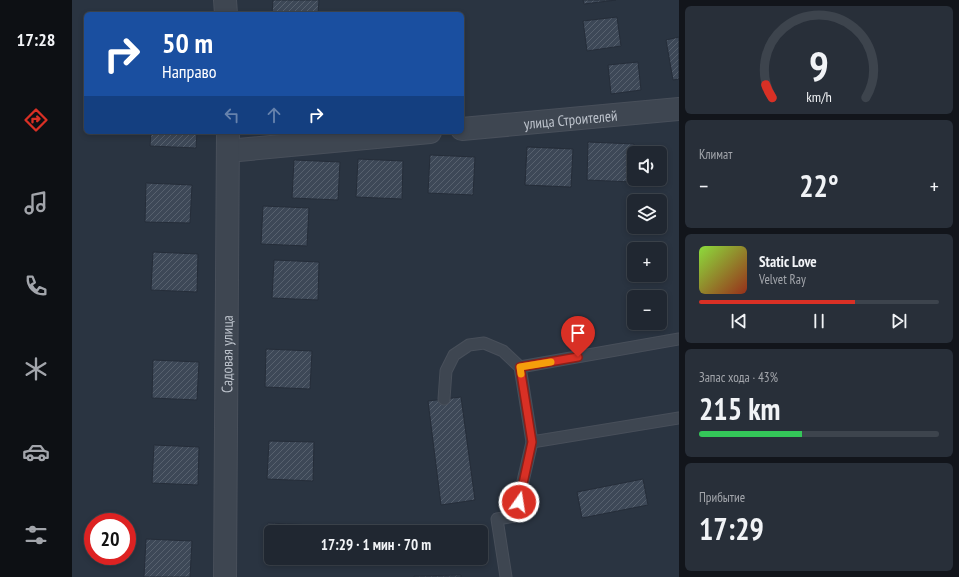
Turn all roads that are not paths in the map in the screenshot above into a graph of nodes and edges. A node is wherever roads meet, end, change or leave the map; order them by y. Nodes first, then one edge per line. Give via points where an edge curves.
1 (225, 0) edge
2 (226, 12) edge
3 (679, 109) edge
4 (464, 129) edge
5 (385, 134) edge
6 (228, 141) edge
7 (679, 339) edge
8 (520, 367) junction
9 (444, 399) dead end
10 (679, 418) edge
11 (532, 442) junction
12 (225, 577) edge
13 (506, 577) edge

1 - 2 street
3 - 4 street, улица Строителей
5 - 6 street
6 - 12 street, Садовая улица
7 - 8 lane
8 - 9 lane via 503,351 484,343 469,345 454,354 446,372
8 - 11 lane
10 - 11 lane
11 - 13 lane via 515,516 498,519

